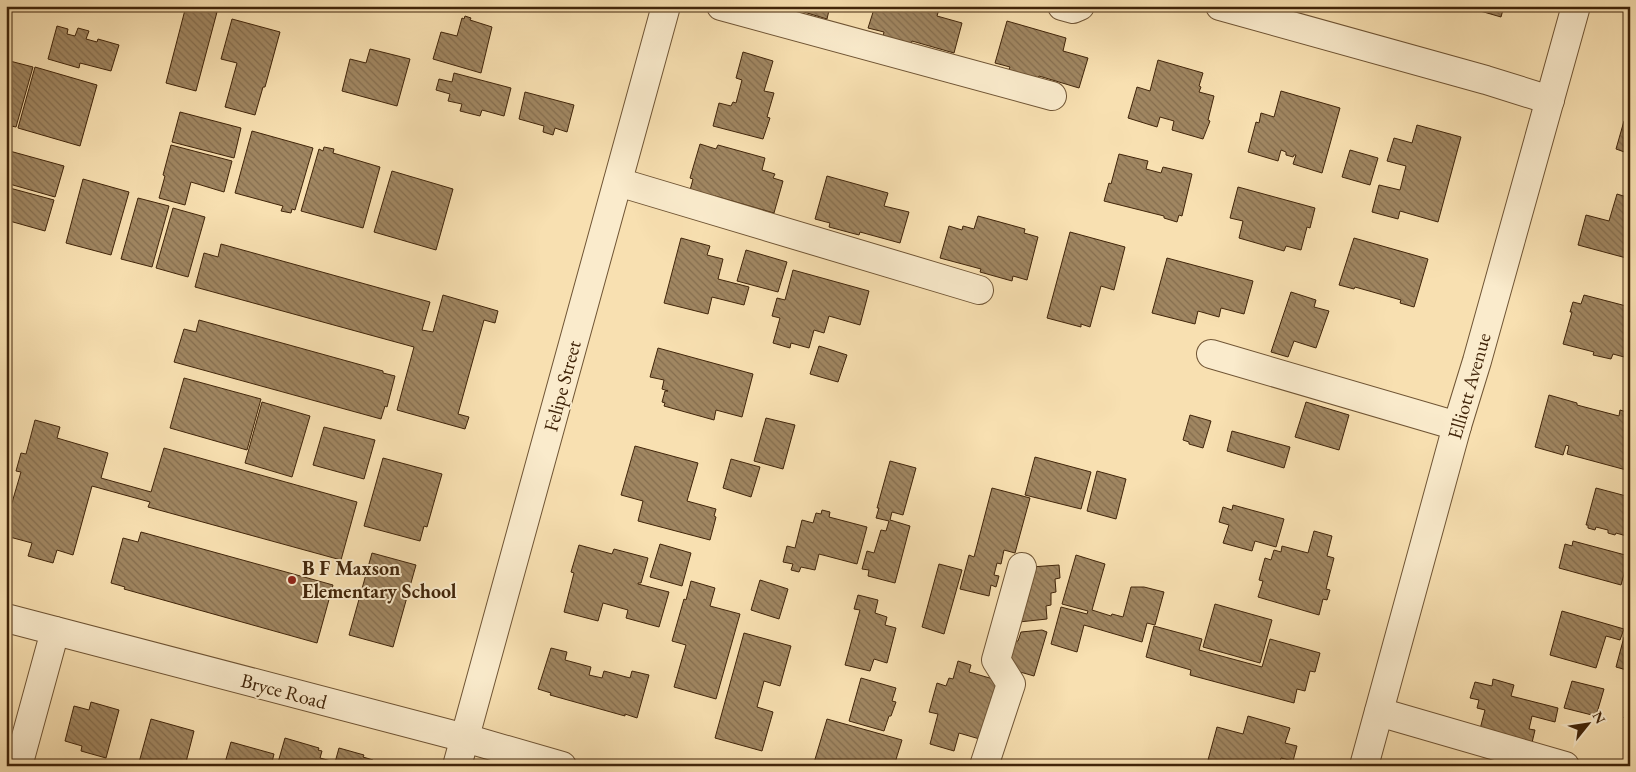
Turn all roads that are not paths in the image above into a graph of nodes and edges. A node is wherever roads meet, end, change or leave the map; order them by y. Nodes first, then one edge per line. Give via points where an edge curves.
1 (666, 6) edge
2 (721, 6) edge
3 (1062, 6) edge
4 (1080, 6) edge
5 (1220, 6) edge
6 (1576, 6) edge
7 (1052, 96) dead end
8 (1550, 100) junction
9 (618, 182) junction
10 (979, 290) dead end
11 (1211, 354) dead end
12 (1457, 426) junction
13 (1022, 567) dead end
14 (6, 618) edge
15 (55, 632) junction
16 (1379, 712) junction
17 (465, 738) junction
18 (18, 766) edge
19 (457, 766) edge
20 (562, 766) edge
21 (984, 766) edge
22 (1364, 766) edge
23 (1565, 766) edge

1 - 9 street, Felipe Street
2 - 7 street
3 - 4 street via 1073,9
5 - 8 street
6 - 8 street, Elliott Avenue
8 - 12 street, Elliott Avenue
9 - 10 street
9 - 17 street, Felipe Street
11 - 12 street
12 - 16 street, Elliott Avenue
13 - 21 street via 996,660 1011,684
14 - 15 street, Bryce Road
15 - 17 street, Bryce Road
15 - 18 street
16 - 22 street, Elliott Avenue
16 - 23 street
17 - 19 street, Felipe Street
17 - 20 street, Bryce Road

